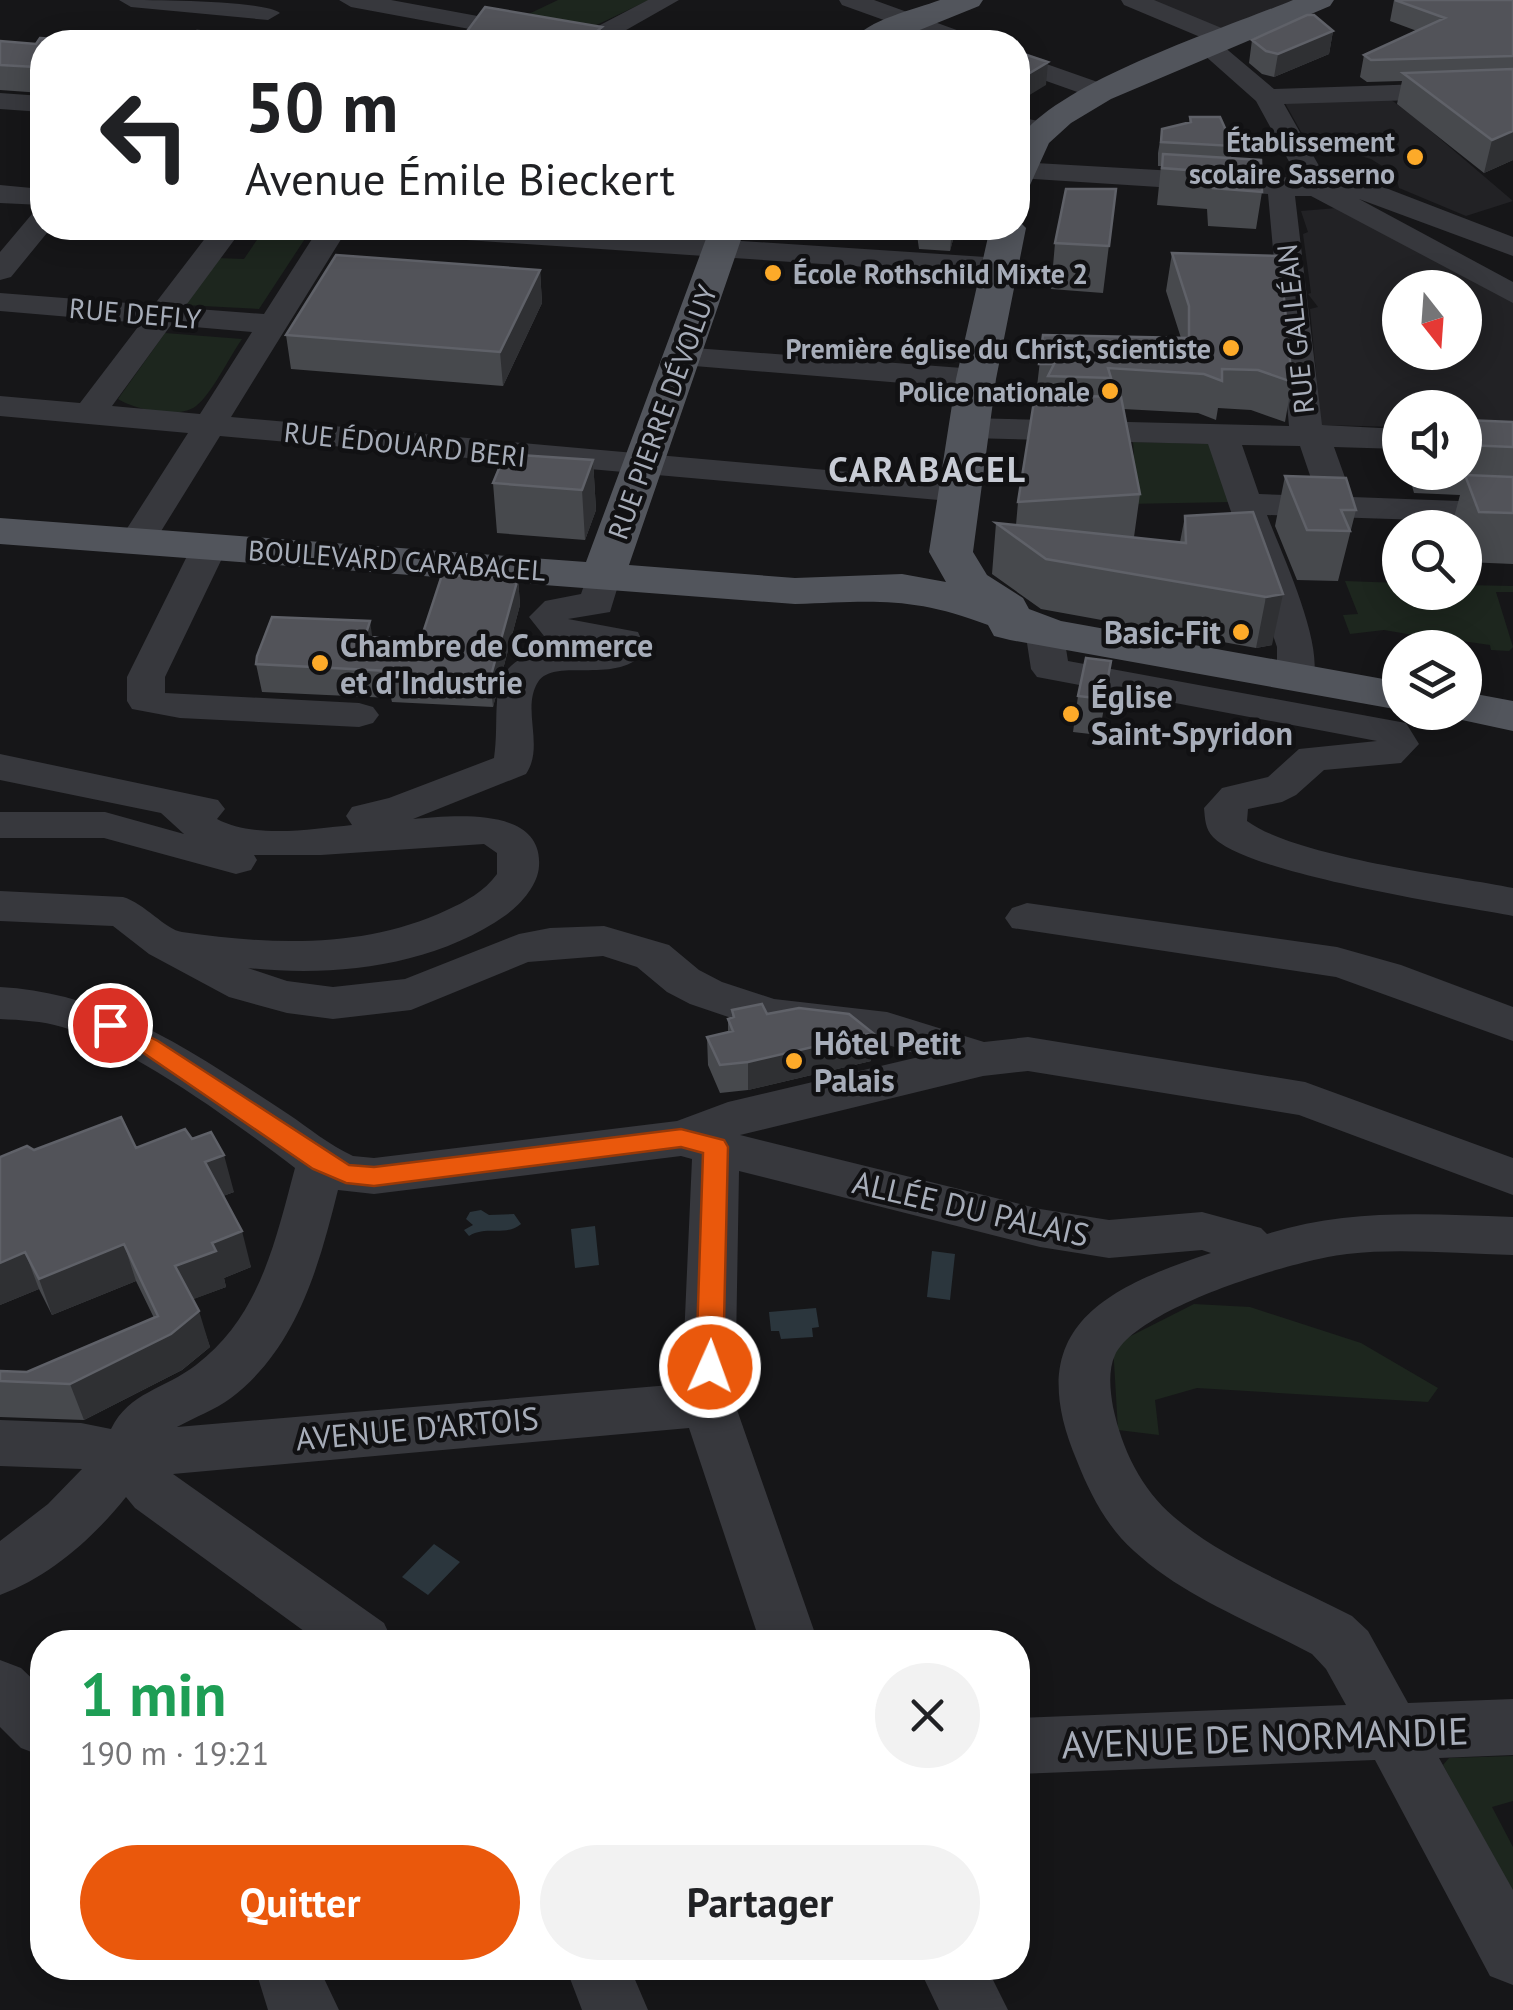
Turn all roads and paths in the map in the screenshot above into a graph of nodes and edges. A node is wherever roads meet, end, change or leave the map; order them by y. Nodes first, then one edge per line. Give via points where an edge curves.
1 (131, 0) edge
2 (352, 0) edge
3 (667, 0) edge
4 (851, 0) edge
5 (968, 0) edge
6 (1132, 0) edge
7 (1319, 0) edge
8 (278, 6) edge
9 (517, 6) dead end
10 (910, 21) junction
11 (239, 30) edge
12 (458, 30) edge
13 (478, 30) edge
14 (610, 30) edge
15 (892, 30) edge
16 (934, 30) edge
17 (1217, 42) junction
18 (1030, 66) edge
19 (1513, 89) edge
20 (1100, 92) junction
21 (1267, 97) junction
22 (0, 101) edge
23 (30, 103) edge
24 (1030, 126) edge
25 (1030, 171) edge
26 (1302, 187) junction
27 (0, 194) edge
28 (30, 196) edge
29 (1375, 204) junction
30 (30, 235) edge
31 (219, 240) edge
32 (325, 240) edge
33 (723, 240) edge
34 (743, 240) edge
35 (1006, 240) edge
36 (1513, 247) edge
37 (1001, 267) junction
38 (0, 271) edge
39 (1513, 294) edge
40 (0, 302) edge
41 (161, 315) junction
42 (271, 324) junction
43 (680, 357) junction
44 (976, 380) junction
45 (0, 406) edge
46 (89, 414) junction
47 (207, 425) junction
48 (969, 428) junction
49 (1221, 434) junction
50 (1312, 436) junction
51 (1382, 438) edge
52 (640, 466) junction
53 (961, 492) junction
54 (1244, 504) junction
55 (1338, 507) junction
56 (1513, 512) edge
57 (0, 530) edge
58 (137, 541) junction
59 (210, 546) junction
60 (951, 552) junction
61 (603, 576) junction
62 (902, 587) junction
63 (795, 591) junction
64 (1044, 630) junction
65 (1296, 677) junction
66 (1382, 693) edge
67 (1482, 710) edge
68 (359, 715) dead end
69 (1513, 716) edge
70 (0, 766) edge
71 (176, 805) junction
72 (0, 825) edge
73 (382, 834) junction
74 (1513, 902) edge
75 (0, 906) edge
76 (1026, 918) dead end
77 (0, 938) edge
78 (164, 943) junction
79 (0, 1002) edge
80 (1513, 1025) edge
81 (983, 1059) junction
82 (698, 1142) junction
83 (321, 1162) junction
84 (1513, 1177) edge
85 (1513, 1236) edge
86 (1258, 1257) junction
87 (708, 1404) junction
88 (0, 1444) edge
89 (125, 1455) junction
90 (0, 1570) edge
91 (347, 1630) edge
92 (785, 1630) edge
93 (0, 1687) edge
94 (30, 1716) edge
95 (1513, 1727) edge
96 (1396, 1733) junction
97 (1030, 1746) edge
98 (1513, 1953) edge
99 (290, 1980) edge
100 (603, 1980) edge
101 (958, 1980) edge
102 (306, 2010) edge
103 (615, 2010) edge
104 (975, 2010) edge

1 - 8 street
2 - 12 street
3 - 14 street
4 - 10 street
5 - 10 main road
6 - 17 street
7 - 17 main road
8 - 11 street
9 - 13 street
10 - 15 main road
10 - 16 street
17 - 20 main road
17 - 21 street
18 - 20 street
19 - 21 street
20 - 24 main road
21 - 26 street via 1296,147
22 - 23 street
25 - 26 street
26 - 29 street
26 - 50 street, RUE GALLÉAN via 1282,196 1305,426
27 - 28 street
29 - 36 street
29 - 39 street
30 - 38 street
31 - 41 street
32 - 42 street
33 - 43 main road, RUE PIERRE DÉVOLUY
34 - 37 street
35 - 37 main road
37 - 44 main road
40 - 41 street, RUE DEFLY
41 - 42 street, RUE DEFLY
41 - 46 street
42 - 47 street
43 - 44 street
43 - 52 main road, RUE PIERRE DÉVOLUY
44 - 48 main road
45 - 46 street, RUE ÉDOUARD BERI
46 - 47 street, RUE ÉDOUARD BERI
47 - 52 street, RUE ÉDOUARD BERI
47 - 58 street
48 - 49 street
48 - 53 main road
49 - 50 street
49 - 54 street
50 - 51 street
50 - 55 street, RUE GALLÉAN
52 - 53 street, RUE ÉDOUARD BERI
52 - 61 main road, RUE PIERRE DÉVOLUY
53 - 60 main road
54 - 55 street
54 - 65 street via 1296,648
55 - 56 street
57 - 58 main road, BOULEVARD CARABACEL
58 - 59 main road, BOULEVARD CARABACEL
59 - 61 main road, BOULEVARD CARABACEL
59 - 68 street via 146,677 146,701 156,707
60 - 62 main road
60 - 64 main road via 964,576 987,596
61 - 63 main road, BOULEVARD CARABACEL
61 - 71 street via 596,604 548,617 562,631 620,638 627,650 614,659 551,662 526,672 513,715 515,759 504,771 369,816 302,818
62 - 63 main road, BOULEVARD CARABACEL
62 - 64 main road, BOULEVARD CARABACEL via 957,597
63 - 64 main road, BOULEVARD CARABACEL
64 - 65 main road
64 - 74 street via 1050,669 1392,732 1399,744 1387,754 1313,758 1275,790 1236,798 1224,808 1227,826 1246,841 1313,862
65 - 66 main road
67 - 69 main road
70 - 71 street
71 - 73 street via 210,833 288,844
72 - 73 street via 104,825 210,856 265,864 326,864 368,851
73 - 78 street via 494,832 518,853 519,874 500,897 461,922 372,952 284,957
75 - 78 street via 123,912
76 - 80 street via 1336,962
77 - 78 street
78 - 81 street via 245,986 333,1003 411,994 519,949 604,941 653,956 682,982 771,1015 887,1028
79 - 83 street via 66,1009 110,1025
81 - 82 street via 728,1120
81 - 84 street via 1046,1055 1305,1098
82 - 83 street via 374,1176 346,1174
82 - 86 street, ALLÉE DU PALAIS via 1076,1235 1225,1234
82 - 87 street
83 - 89 street via 281,1302 252,1348 213,1382 142,1423
85 - 86 street via 1375,1232
86 - 96 street via 1125,1308 1088,1352 1084,1406 1113,1482 1136,1518 1178,1552 1332,1635
87 - 89 street, AVENUE D'ARTOIS
87 - 92 street
88 - 89 street, AVENUE D'ARTOIS via 80,1446
89 - 90 street via 58,1531
89 - 91 street via 154,1491
93 - 94 street
95 - 96 street, AVENUE DE NORMANDIE
96 - 97 street, AVENUE DE NORMANDIE
96 - 98 street
99 - 102 street
100 - 103 street
101 - 104 street

